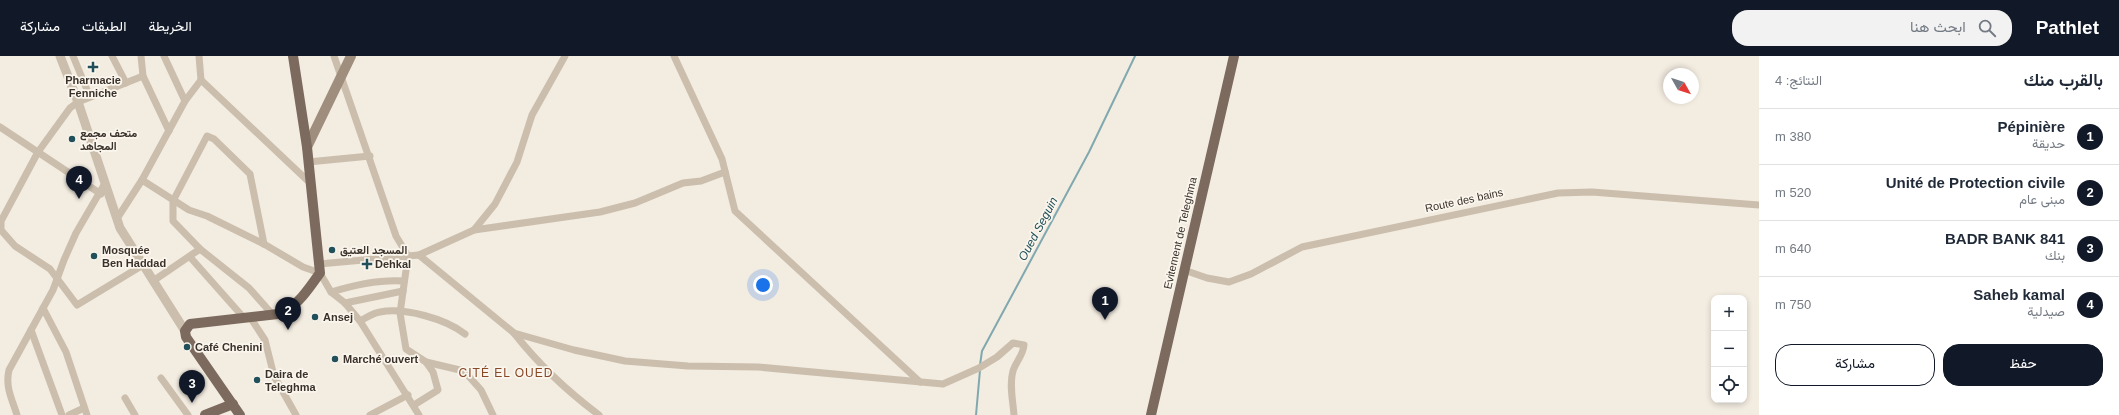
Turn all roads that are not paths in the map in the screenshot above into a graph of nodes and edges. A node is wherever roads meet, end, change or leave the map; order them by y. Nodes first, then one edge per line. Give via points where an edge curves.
1 (60, 56) edge
2 (73, 56) edge
3 (112, 56) edge
4 (141, 56) edge
5 (164, 56) edge
6 (199, 56) edge
7 (293, 56) edge
8 (334, 56) edge
9 (351, 56) edge
10 (565, 56) edge
11 (674, 56) edge
12 (1234, 56) edge
13 (143, 76) junction
14 (341, 77) junction
15 (201, 80) junction
16 (126, 83) junction
17 (90, 97) junction
18 (185, 101) junction
19 (78, 102) junction
20 (0, 127) edge
21 (169, 131) junction
22 (307, 147) junction
23 (38, 152) junction
24 (370, 156) junction
25 (308, 162) junction
26 (725, 172) junction
27 (142, 180) junction
28 (309, 182) junction
29 (104, 185) junction
30 (100, 194) junction
31 (173, 200) junction
32 (1759, 205) edge
33 (118, 218) junction
34 (474, 230) junction
35 (264, 244) junction
36 (200, 249) junction
37 (420, 255) junction
38 (408, 256) junction
39 (190, 257) junction
40 (143, 264) junction
41 (319, 268) junction
42 (1184, 270) junction
43 (58, 280) junction
44 (153, 281) junction
45 (404, 281) junction
46 (403, 291) junction
47 (331, 292) junction
48 (344, 303) junction
49 (43, 308) junction
50 (400, 312) junction
51 (273, 315) junction
52 (247, 317) junction
53 (360, 321) junction
54 (31, 330) junction
55 (185, 331) junction
56 (514, 333) junction
57 (465, 334) dead end
58 (426, 362) junction
59 (161, 378) dead end
60 (920, 382) junction
61 (408, 395) junction
62 (126, 398) dead end
63 (233, 404) junction
64 (414, 405) junction
65 (86, 412) edge
66 (17, 415) edge
67 (62, 415) edge
68 (68, 415) edge
69 (135, 415) edge
70 (188, 415) edge
71 (205, 415) edge
72 (240, 415) edge
73 (296, 415) edge
74 (370, 415) edge
75 (419, 415) edge
76 (494, 415) edge
77 (599, 415) edge
78 (1014, 415) edge
79 (1151, 415) edge

1 - 19 street
2 - 17 street
3 - 16 street
4 - 13 street
5 - 18 street
6 - 15 street
7 - 22 main road
8 - 14 street
9 - 14 main road
10 - 34 street via 532,115 517,162 495,204
11 - 26 street via 722,159
12 - 42 main road, Evitement de Teleghma
13 - 16 street
13 - 21 street
14 - 22 main road
14 - 24 street
15 - 18 street
15 - 28 street
16 - 17 street
17 - 19 street
18 - 21 street
19 - 23 street via 70,108
19 - 29 street
20 - 23 street
21 - 27 street
22 - 25 main road
23 - 30 street
23 - 43 street via 1,221 1,230 15,246 50,269
24 - 25 street
24 - 38 street via 396,236
25 - 28 main road
26 - 34 street via 701,181 683,183 635,203 600,212
26 - 60 street via 735,211
27 - 31 street
27 - 33 street
28 - 41 main road
29 - 30 street
29 - 33 street
30 - 43 street via 76,233
31 - 35 street via 189,210 208,216
31 - 35 street via 207,136 250,174
31 - 36 street via 173,222
32 - 42 street, Route des bains via 1592,192 1558,193 1302,247 1251,274 1229,282
33 - 40 street via 120,228
34 - 37 street
35 - 41 street via 303,267
36 - 39 street
36 - 51 street via 249,288
37 - 38 street
37 - 56 street
38 - 41 street
38 - 45 street
39 - 44 street
39 - 52 street
40 - 43 street via 77,304
40 - 44 street
41 - 47 street
41 - 51 main road via 298,302 289,310
42 - 79 main road, Evitement de Teleghma
43 - 49 street
44 - 55 street
45 - 46 street
45 - 47 street via 371,282
46 - 48 street
46 - 50 street
47 - 48 street
48 - 53 street
49 - 54 street
49 - 65 street via 66,352
50 - 53 street via 380,312
50 - 57 street via 436,319
50 - 58 street via 406,349
51 - 52 main road
52 - 55 main road via 190,324
52 - 73 street via 264,340 274,376
53 - 61 street
54 - 66 street via 6,380
54 - 67 street
55 - 63 main road
56 - 60 street via 574,350 625,360 688,366 758,366
56 - 77 street via 539,363 570,393
58 - 64 street via 433,372 438,390
58 - 76 street via 464,371 481,390
59 - 70 street
60 - 78 street via 943,384 997,357 1013,343 1024,345 1023,353 1013,370 1011,388
61 - 64 street
61 - 74 street
62 - 69 street
63 - 71 main road
63 - 72 main road
64 - 75 street
65 - 68 street

